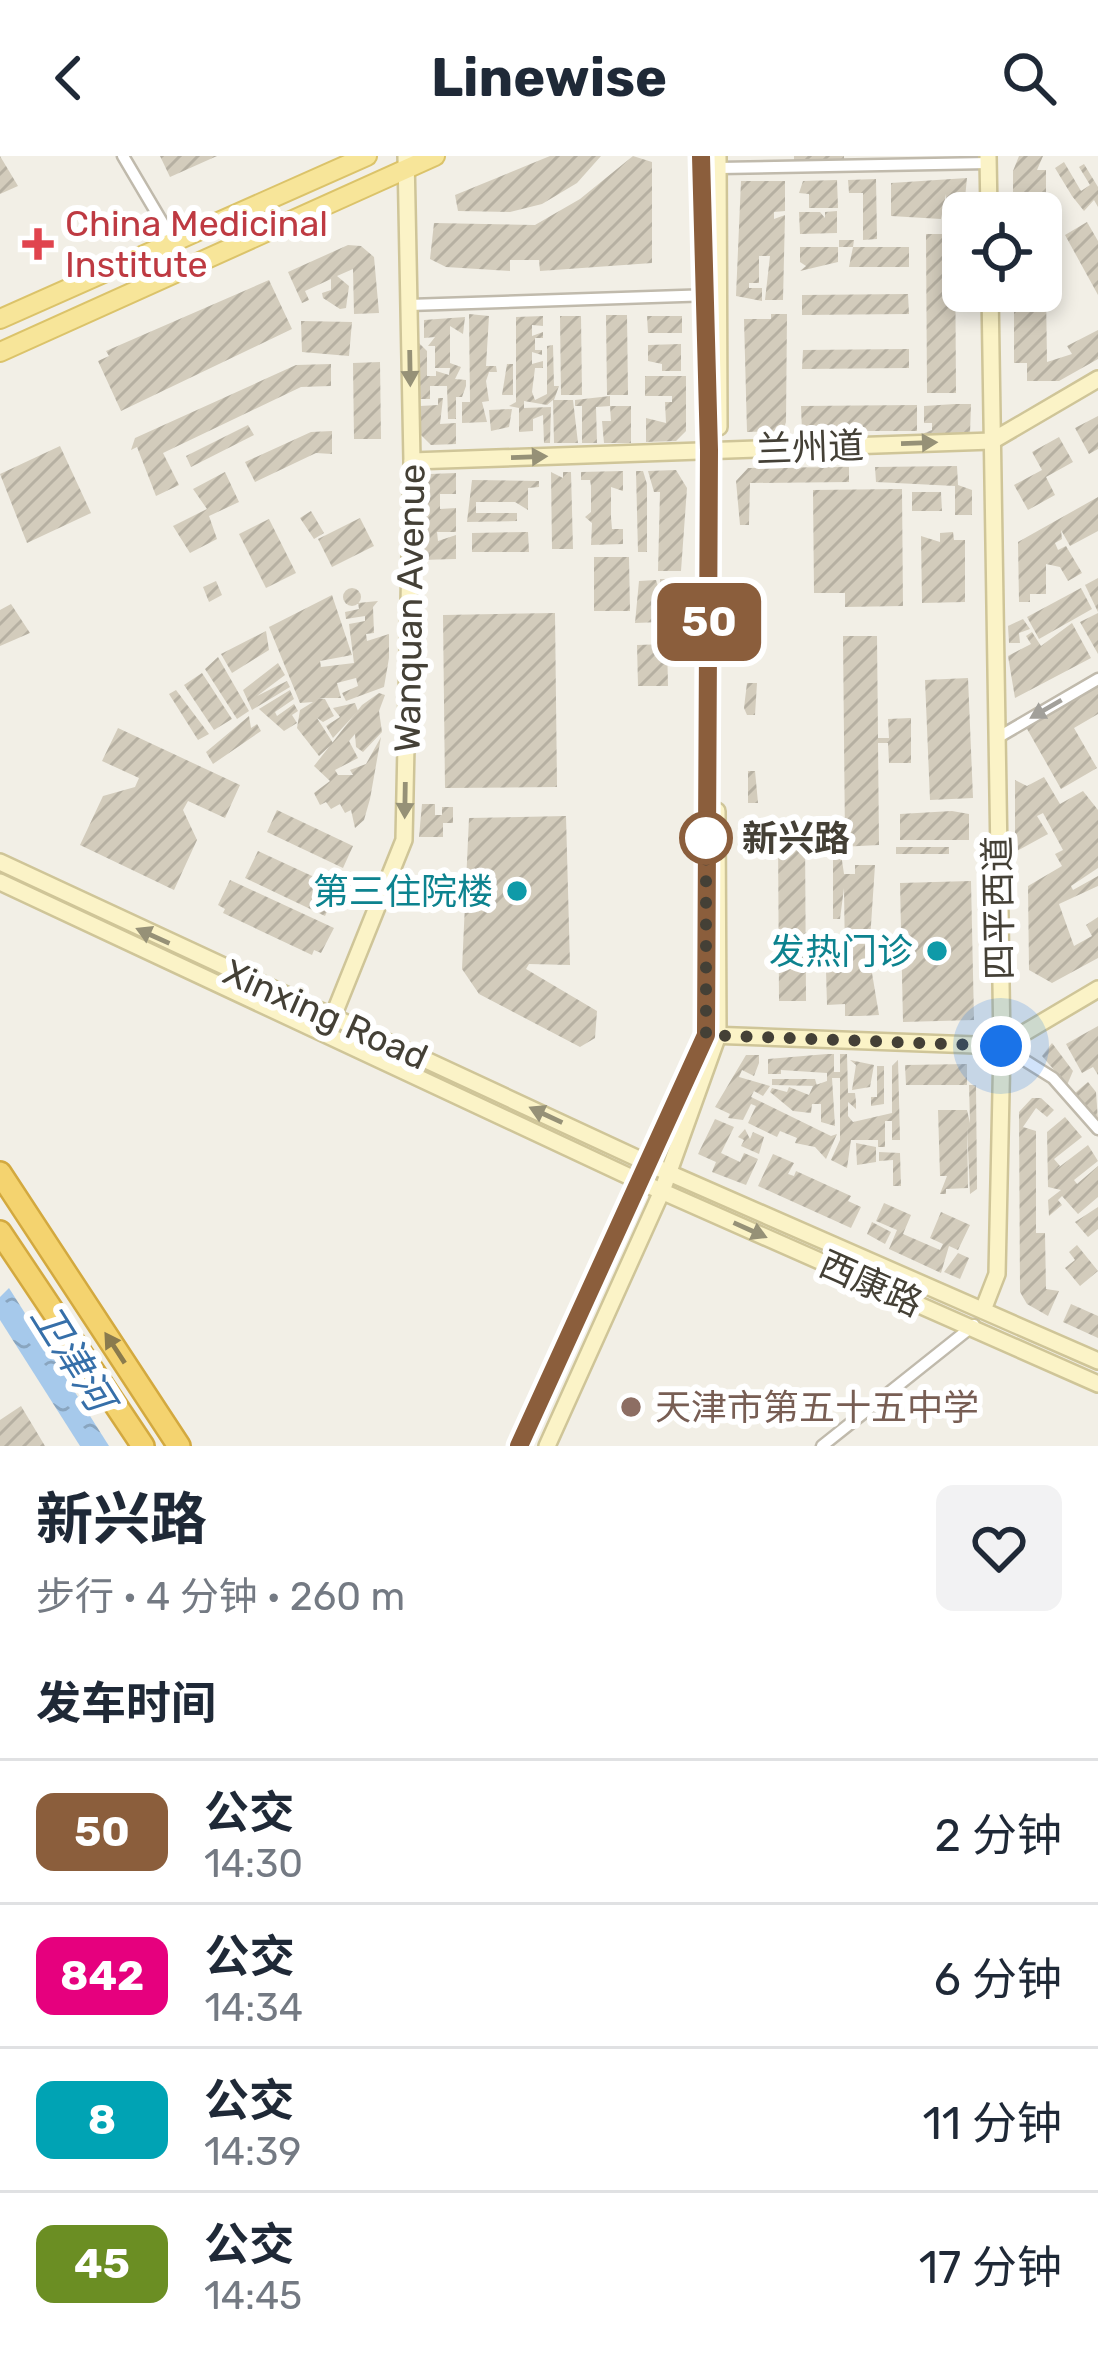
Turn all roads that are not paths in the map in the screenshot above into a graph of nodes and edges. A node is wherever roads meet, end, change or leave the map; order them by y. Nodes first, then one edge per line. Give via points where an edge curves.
1 (124, 156) edge
2 (435, 156) edge
3 (701, 156) edge
4 (355, 158) edge
5 (988, 160) edge
6 (406, 162) edge
7 (719, 162) edge
8 (989, 192) edge
9 (176, 244) junction
10 (712, 295) junction
11 (409, 304) junction
12 (990, 312) edge
13 (0, 319) edge
14 (0, 352) edge
15 (1098, 379) edge
16 (992, 441) junction
17 (714, 450) junction
18 (412, 461) junction
19 (1098, 680) edge
20 (995, 739) junction
21 (0, 862) edge
22 (0, 883) edge
23 (1098, 989) edge
24 (334, 1016) junction
25 (326, 1032) junction
26 (712, 1035) junction
27 (1001, 1046) junction
28 (1098, 1129) edge
29 (652, 1164) junction
30 (669, 1173) junction
31 (643, 1183) junction
32 (662, 1191) junction
33 (5, 1192) edge
34 (0, 1232) edge
35 (983, 1310) junction
36 (973, 1327) junction
37 (1098, 1361) edge
38 (1098, 1384) edge
39 (143, 1446) edge
40 (179, 1446) edge
41 (519, 1446) edge
42 (548, 1446) edge
43 (822, 1446) edge

1 - 9 street
2 - 6 main road
3 - 10 main road
4 - 9 main road
5 - 7 street
5 - 8 main road
6 - 11 main road, Wanquan Avenue
6 - 14 main road
7 - 10 main road
9 - 13 main road
10 - 11 street
10 - 17 main road
11 -> 18 main road, Wanquan Avenue
12 - 16 main road, 四平西道
15 - 16 main road
17 -> 16 main road, 兰州道
16 - 20 main road, 四平西道
18 -> 17 main road, 兰州道
17 - 26 main road
18 -> 24 main road, Wanquan Avenue via 404,840
19 -> 20 street
20 - 27 main road, 四平西道
24 -> 21 main road, Xinxing Road
22 - 25 main road, 西康路
23 - 27 main road
24 - 25 main road, Wanquan Avenue
29 -> 24 main road, Xinxing Road
25 - 31 main road, 西康路
26 - 27 main road
26 - 29 main road
26 - 30 main road
27 - 28 street via 1053,1078
27 - 35 main road, 四平西道 via 997,1274
29 - 30 main road
29 - 31 main road
30 - 32 main road
30 - 35 main road
31 - 32 main road, 西康路
31 - 41 main road
32 -> 36 main road, 西康路
32 - 42 main road
40 -> 33 highway
34 - 39 highway
35 - 36 street, 四平西道
35 - 37 main road
36 - 38 main road, 西康路
36 - 43 street, 四平西道

